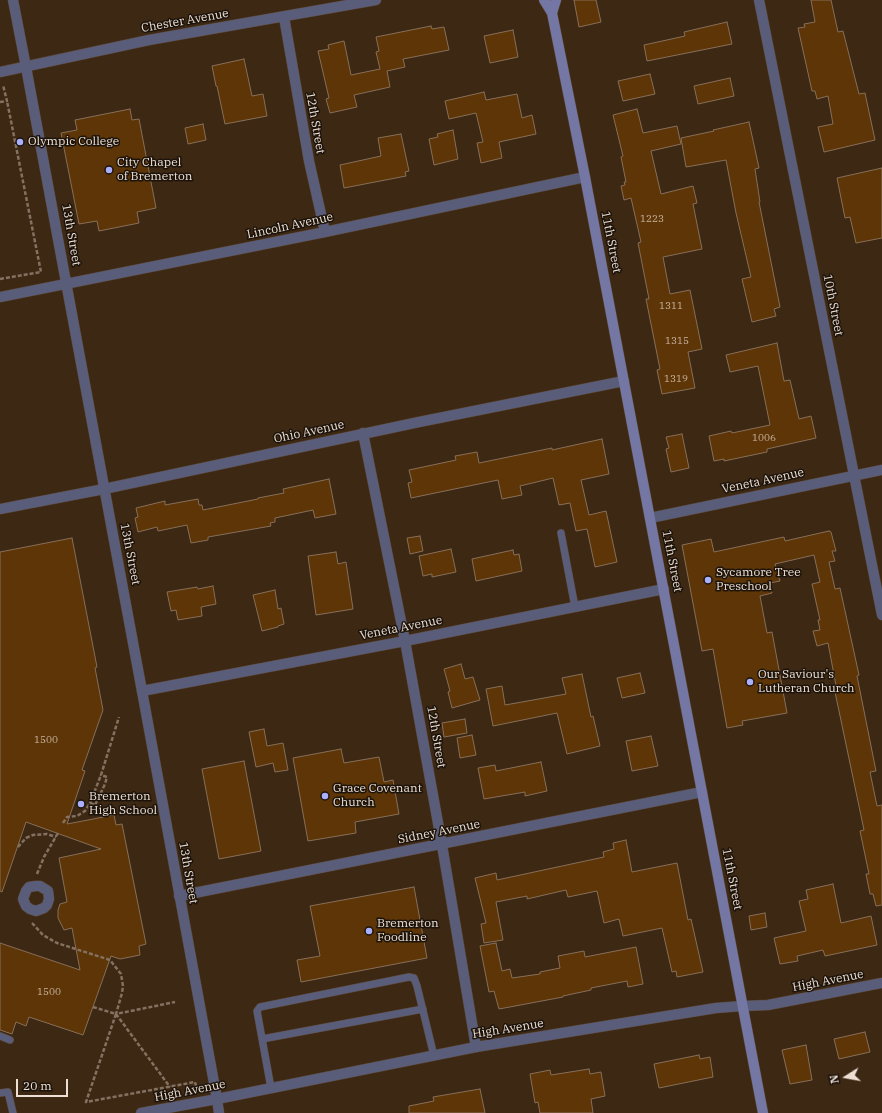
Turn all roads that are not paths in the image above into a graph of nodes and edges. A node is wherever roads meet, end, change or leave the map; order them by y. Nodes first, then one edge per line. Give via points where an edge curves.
1 (13, 0) edge
2 (376, 0) edge
3 (544, 0) edge
4 (556, 0) edge
5 (759, 0) edge
6 (552, 13) junction
7 (284, 17) junction
8 (26, 67) junction
9 (0, 72) edge
10 (585, 177) junction
11 (325, 232) junction
12 (66, 284) junction
13 (0, 297) edge
14 (624, 381) junction
15 (364, 434) junction
16 (882, 470) edge
17 (854, 476) junction
18 (104, 489) junction
19 (0, 509) edge
20 (650, 518) junction
21 (561, 533) dead end
22 (664, 589) junction
23 (575, 607) junction
24 (882, 615) edge
25 (405, 641) junction
26 (142, 691) junction
27 (702, 792) junction
28 (442, 845) junction
29 (180, 896) junction
30 (882, 983) edge
31 (743, 1006) junction
32 (423, 1008) junction
33 (0, 1036) edge
34 (262, 1039) junction
35 (10, 1040) dead end
36 (476, 1047) junction
37 (434, 1056) junction
38 (271, 1088) junction
39 (0, 1093) edge
40 (217, 1099) junction
41 (13, 1113) edge
42 (140, 1113) edge
43 (219, 1113) edge
44 (763, 1113) edge

1 - 8 street, 13th Street
2 - 7 street, Chester Avenue
3 - 6 main road, 11th Street
4 - 6 main road, 11th Street
5 - 17 street, 10th Street
6 - 10 main road, 11th Street
7 - 8 street, Chester Avenue via 149,40
7 - 11 street, 12th Street via 309,161
8 - 9 street, Chester Avenue
8 - 12 street, 13th Street
10 - 11 street, Lincoln Avenue
10 - 14 main road, 11th Street
11 - 12 street, Lincoln Avenue
12 - 13 street, Lincoln Avenue
12 - 18 street, 13th Street
14 - 15 street, Ohio Avenue
14 - 20 main road, 11th Street
15 - 18 street, Ohio Avenue
15 - 25 street, 12th Street
16 - 17 street, Veneta Avenue
17 - 20 street, Veneta Avenue
17 - 24 street, 10th Street
18 - 19 street, Ohio Avenue
18 - 26 street, 13th Street
20 - 22 main road, 11th Street
21 - 23 lane
22 - 23 street, Veneta Avenue
22 - 27 main road, 11th Street
23 - 25 street, Veneta Avenue
25 - 26 street, Veneta Avenue
25 - 28 street, 12th Street
26 - 29 street, 13th Street
27 - 28 street, Sidney Avenue
27 - 31 main road, 11th Street
28 - 29 street, Sidney Avenue
28 - 36 street, 12th Street
29 - 40 street, 13th Street
30 - 31 street, High Avenue via 768,1006
31 - 36 street, High Avenue via 716,1008
31 - 44 main road, 11th Street
32 - 34 lane
32 - 34 lane via 414,978 409,977 260,1007 257,1011
32 - 37 lane
33 - 35 lane
34 - 38 lane
36 - 37 street, High Avenue
37 - 38 street, High Avenue
38 - 40 street, High Avenue
39 - 41 lane via 8,1092
40 - 42 street, High Avenue
40 - 43 street, 13th Street

